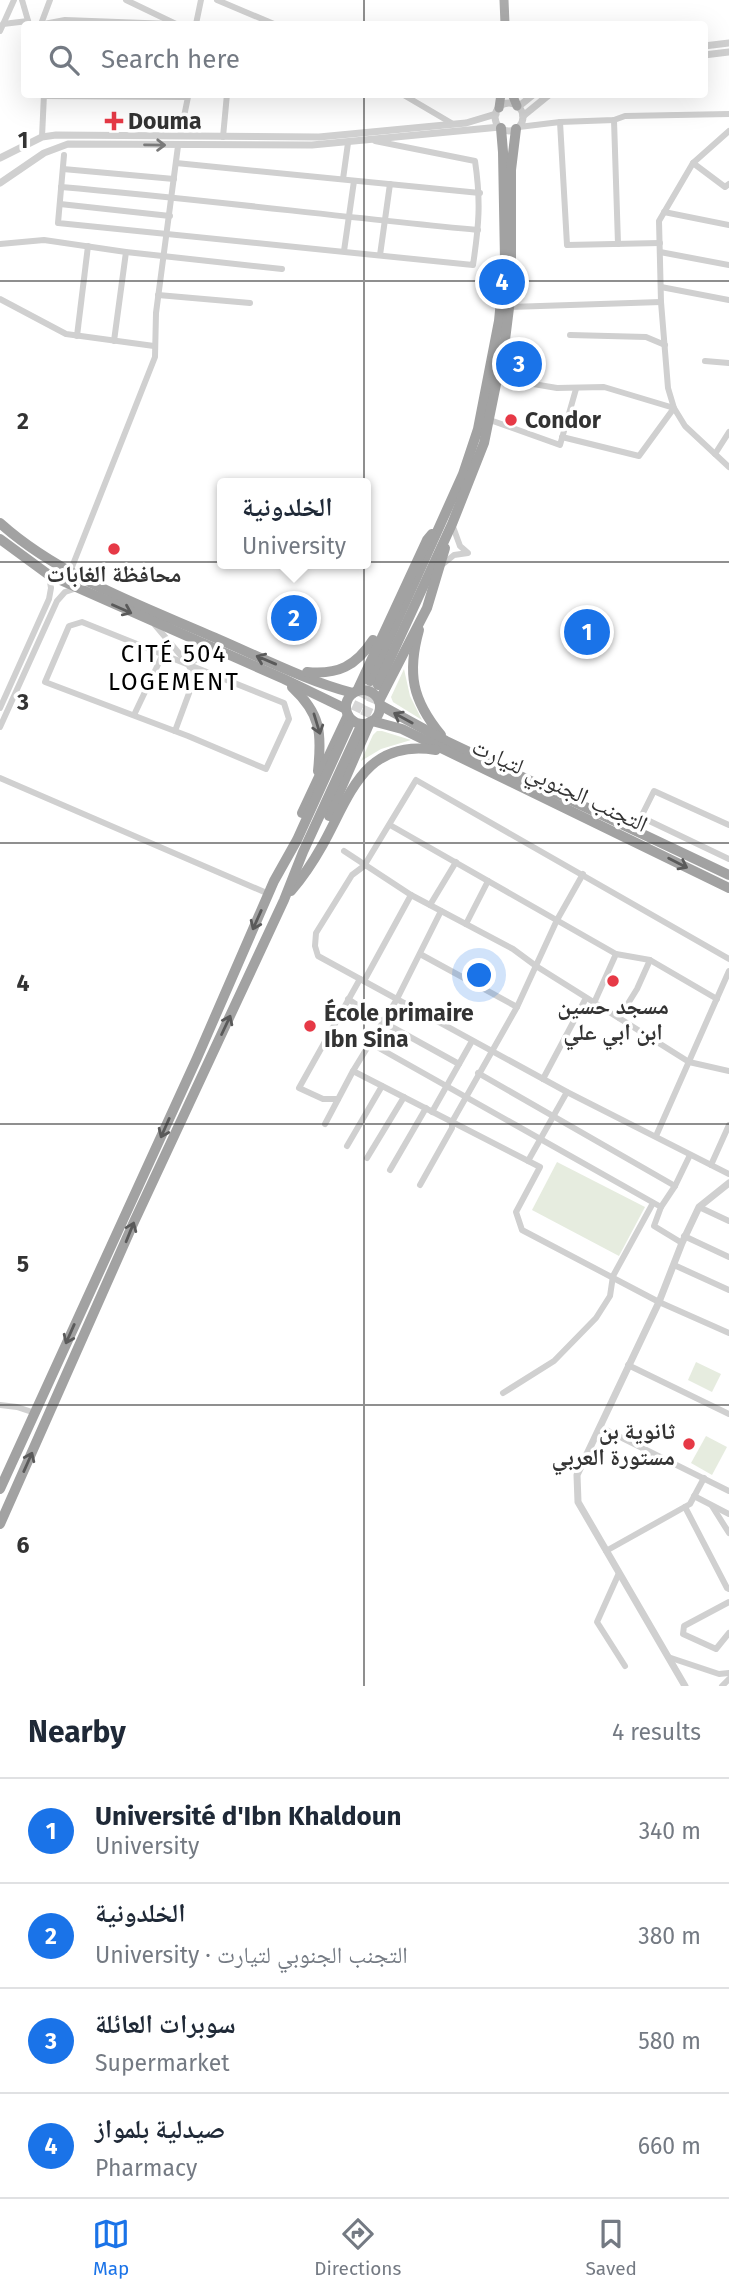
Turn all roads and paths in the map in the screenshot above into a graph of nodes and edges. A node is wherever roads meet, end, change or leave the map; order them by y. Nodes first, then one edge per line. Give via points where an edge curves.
1 (14, 0) edge
2 (22, 0) edge
3 (50, 0) edge
4 (126, 0) edge
5 (201, 0) edge
6 (217, 0) edge
7 (504, 0) edge
8 (28, 21) edge
9 (44, 21) edge
10 (60, 21) edge
11 (92, 21) edge
12 (167, 21) edge
13 (197, 21) edge
14 (267, 21) edge
15 (505, 21) edge
16 (21, 23) edge
17 (3, 24) junction
18 (0, 32) edge
19 (729, 43) edge
20 (708, 46) edge
21 (729, 52) edge
22 (708, 55) edge
23 (44, 98) edge
24 (188, 98) edge
25 (227, 98) edge
26 (409, 98) edge
27 (500, 98) edge
28 (514, 98) edge
29 (529, 98) edge
30 (545, 98) edge
31 (518, 107) junction
32 (498, 111) junction
33 (729, 114) edge
34 (523, 116) junction
35 (614, 120) junction
36 (560, 122) junction
37 (453, 124) junction
38 (500, 128) junction
39 (518, 128) junction
40 (729, 131) edge
41 (180, 136) junction
42 (42, 137) junction
43 (223, 137) junction
44 (375, 141) junction
45 (348, 143) junction
46 (178, 146) junction
47 (1, 155) edge
48 (64, 155) dead end
49 (176, 163) junction
50 (693, 163) junction
51 (63, 169) junction
52 (174, 179) junction
53 (344, 179) junction
54 (354, 181) junction
55 (0, 183) edge
56 (390, 184) junction
57 (729, 184) edge
58 (61, 187) junction
59 (480, 193) junction
60 (171, 196) junction
61 (60, 204) junction
62 (664, 212) junction
63 (170, 216) junction
64 (350, 217) junction
65 (385, 221) junction
66 (729, 225) edge
67 (478, 230) junction
68 (167, 233) junction
69 (660, 243) junction
70 (0, 244) edge
71 (618, 244) junction
72 (88, 246) junction
73 (344, 251) junction
74 (126, 252) junction
75 (660, 252) junction
76 (162, 255) junction
77 (380, 255) junction
78 (729, 265) edge
79 (282, 269) dead end
80 (661, 287) junction
81 (158, 295) junction
82 (0, 299) edge
83 (729, 300) edge
84 (661, 302) junction
85 (250, 303) dead end
86 (510, 307) junction
87 (570, 335) dead end
88 (77, 336) junction
89 (114, 341) junction
90 (665, 345) junction
91 (155, 346) junction
92 (705, 361) dead end
93 (729, 363) edge
94 (498, 378) junction
95 (576, 389) junction
96 (674, 408) junction
97 (490, 419) junction
98 (729, 432) edge
99 (562, 436) junction
100 (715, 454) junction
101 (729, 467) edge
102 (448, 522) junction
103 (0, 523) edge
104 (0, 540) edge
105 (70, 572) junction
106 (439, 572) junction
107 (49, 575) junction
108 (77, 588) junction
109 (398, 597) junction
110 (427, 608) junction
111 (154, 623) junction
112 (214, 650) junction
113 (163, 654) junction
114 (188, 664) junction
115 (286, 675) junction
116 (374, 683) tunnel mouth
117 (355, 692) junction
118 (2, 696) edge
119 (379, 703) junction
120 (0, 708) edge
121 (134, 715) junction
122 (350, 720) junction
123 (371, 722) junction
124 (0, 726) edge
125 (175, 731) junction
126 (445, 746) junction
127 (0, 778) edge
128 (317, 779) junction
129 (390, 825) junction
130 (729, 825) edge
131 (344, 851) dead end
132 (729, 859) edge
133 (456, 862) junction
134 (364, 866) junction
135 (583, 874) junction
136 (729, 875) edge
137 (274, 881) junction
138 (488, 881) junction
139 (729, 888) edge
140 (268, 894) junction
141 (411, 895) junction
142 (284, 900) junction
143 (430, 905) junction
144 (442, 911) junction
145 (558, 920) junction
146 (466, 924) junction
147 (420, 954) junction
148 (616, 954) junction
149 (729, 958) edge
150 (650, 960) junction
151 (536, 966) junction
152 (729, 972) edge
153 (362, 980) junction
154 (586, 998) junction
155 (348, 999) junction
156 (397, 999) junction
157 (717, 999) junction
158 (594, 1003) junction
159 (517, 1007) junction
160 (619, 1018) junction
161 (383, 1022) junction
162 (472, 1041) junction
163 (370, 1043) junction
164 (491, 1051) junction
165 (689, 1062) junction
166 (459, 1064) junction
167 (729, 1071) edge
168 (353, 1072) junction
169 (478, 1073) junction
170 (543, 1079) junction
171 (382, 1086) junction
172 (446, 1086) junction
173 (566, 1091) junction
174 (466, 1096) junction
175 (404, 1097) junction
176 (338, 1099) junction
177 (429, 1110) junction
178 (553, 1117) junction
179 (452, 1122) junction
180 (325, 1124) dead end
181 (729, 1125) edge
182 (656, 1136) junction
183 (541, 1139) junction
184 (347, 1146) dead end
185 (690, 1155) junction
186 (367, 1158) dead end
187 (528, 1161) junction
188 (711, 1165) junction
189 (390, 1170) dead end
190 (729, 1174) edge
191 (729, 1183) edge
192 (420, 1185) dead end
193 (676, 1186) junction
194 (653, 1203) junction
195 (661, 1207) junction
196 (699, 1207) junction
197 (729, 1222) edge
198 (683, 1239) junction
199 (109, 1249) junction
200 (121, 1254) junction
201 (729, 1257) edge
202 (674, 1265) junction
203 (612, 1276) junction
204 (729, 1290) edge
205 (659, 1302) junction
206 (729, 1333) edge
207 (628, 1365) junction
208 (503, 1393) dead end
209 (0, 1405) edge
210 (35, 1413) junction
211 (729, 1414) edge
212 (600, 1427) junction
213 (704, 1478) junction
214 (0, 1489) edge
215 (729, 1490) edge
216 (694, 1496) junction
217 (710, 1504) junction
218 (685, 1507) junction
219 (729, 1514) edge
220 (0, 1524) edge
221 (729, 1533) edge
222 (606, 1551) junction
223 (619, 1573) junction
224 (729, 1589) edge
225 (729, 1602) edge
226 (729, 1633) edge
227 (668, 1657) junction
228 (625, 1666) dead end
229 (729, 1673) edge
230 (729, 1679) edge
231 (685, 1686) edge
232 (722, 1686) edge

1 - 17 street
2 - 8 street
3 - 9 street
4 - 12 street
5 - 13 street
6 - 14 street
7 - 15 main road
10 - 11 street
16 - 17 street
17 - 18 street
19 - 20 street
21 - 22 street
23 - 42 street
24 - 41 street
25 - 43 street
26 - 37 street
27 - 32 main road
28 - 31 main road
29 - 31 street
30 - 34 street
31 - 32 street via 506,104
31 - 34 street
32 - 37 street
32 - 38 street
33 - 35 street
34 - 39 street
35 - 36 street
35 - 71 street
36 - 39 street
36 - 71 street via 567,245
37 - 43 street via 319,137
38 - 39 street
38 - 44 street
38 - 102 highway via 505,260 499,321 478,429
39 - 86 highway via 511,170
40 - 50 street
41 - 42 street
41 - 43 street
42 - 47 street
44 - 45 street
44 - 59 street via 475,162
45 - 46 street
45 - 53 street
46 - 49 street
55 -> 46 street via 44,153 68,144
48 - 51 street
49 - 52 street
49 - 53 street
50 - 57 street via 724,187
50 - 62 street
51 - 52 street
51 - 58 street
52 - 60 street
53 - 54 street
54 - 56 street
54 - 64 street
56 - 59 street
56 - 65 street
58 - 60 street
58 - 61 street
59 - 67 street
60 - 63 street
60 - 64 street
61 - 63 street
61 - 68 street via 58,223
62 - 66 street
62 - 69 street via 659,221
63 - 68 street
64 - 65 street
64 - 73 street
65 - 67 street
65 - 77 street
67 - 77 street via 473,265
68 - 73 street
68 - 76 street
69 - 71 street
69 - 75 street
70 - 72 street via 44,240
72 - 74 street
72 - 88 street
73 - 77 street
74 - 76 street
74 - 89 street
75 - 78 street
75 - 80 street
76 - 79 street
76 - 81 street
80 - 83 street
80 - 84 street
81 - 85 street
81 - 91 street
82 - 88 street
84 - 86 street
84 - 90 street
86 - 94 highway
87 - 90 street via 646,337
88 - 89 street
89 - 91 street
90 - 96 street
91 - 105 street via 155,357
92 - 93 street
94 - 95 street
94 - 97 highway
95 - 96 street via 604,387
95 - 99 street
96 - 99 street via 639,456
96 - 100 street via 685,426
97 - 99 street via 560,445
97 - 102 highway via 478,462
98 - 100 street
100 - 101 street
102 - 106 highway
102 - 106 street via 468,553 454,555
102 - 109 highway via 427,540
102 - 116 highway
103 - 105 highway
104 - 107 highway
115 -> 105 highway
106 - 110 highway
107 - 108 highway
107 - 118 street via 49,599
108 -> 111 highway
108 - 124 street via 57,601
109 - 115 highway via 367,649 349,666 323,674
109 - 117 highway
110 - 119 highway
110 - 126 highway via 412,658 414,685
111 - 112 highway
111 - 114 street
112 - 114 street
112 - 115 highway
113 - 114 street
113 - 121 street
113 - 121 street via 82,622 69,626 45,682
114 - 125 street via 195,677
114 - 125 street via 284,703 289,719 266,769
115 - 117 highway
115 - 122 highway
115 -> 128 highway via 317,719 321,733
117 - 119 highway via 368,691
117 - 122 highway via 347,700
118 - 120 street
119 - 123 highway
126 -> 119 highway, التجنب الجنوبي لتيارت
121 - 125 street
122 - 123 highway
122 - 128 highway
122 - 137 highway
122 - 142 highway
123 - 126 highway, التجنب الجنوبي لتيارت
123 - 142 highway via 321,835
126 - 136 highway, التجنب الجنوبي لتيارت
126 -> 139 highway, التجنب الجنوبي لتيارت
126 - 142 highway via 392,752 364,771 322,846
127 - 140 street
128 - 137 highway
129 - 133 street
129 - 134 street
129 - 135 street via 416,780
130 - 132 street via 654,791 641,817
131 - 134 street
133 - 138 street
133 - 143 street
134 - 141 street
134 - 153 street via 352,875 323,921 315,946 318,956
135 - 145 street
135 - 149 street
137 - 140 highway
138 - 145 street
138 - 146 street
140 -> 199 highway
141 - 143 street
141 - 153 street
200 -> 142 highway
143 - 144 street
144 - 146 street
144 - 147 street
145 - 148 street
145 - 151 street
146 - 151 street
147 - 156 street
147 - 159 street
148 - 150 street
148 - 158 street
150 - 157 street
150 - 160 street
151 - 154 street
151 - 159 street
152 - 157 street
153 - 155 street
153 - 156 street
154 - 158 street
154 - 170 street
155 - 161 street
155 - 176 street via 299,1088 323,1099
156 - 161 street
156 - 162 street
157 - 165 street
158 - 160 street
159 - 164 street
160 - 165 street
161 - 163 street
161 - 166 street
162 - 164 street
162 - 166 street
163 - 168 street
163 - 172 street
164 - 169 street
164 - 170 street
165 - 167 street
165 - 182 street
166 - 172 street
168 - 171 street
168 - 176 street
169 - 174 street
169 - 178 street
170 - 173 street
171 - 175 street
171 - 184 street
172 - 174 street
172 - 177 street
173 - 178 street
173 - 182 street
174 - 179 street
174 - 183 street
175 - 177 street
175 - 186 street
176 - 180 street
177 - 179 street
177 - 189 street
178 - 183 street
178 - 193 street
179 - 187 street
179 - 192 street
181 - 188 street
182 - 185 street
183 - 187 street
183 - 194 street
185 - 188 street
185 - 193 street
187 - 203 street via 540,1167 516,1212 522,1230
188 - 190 street
191 - 196 street
193 - 195 street
194 - 195 street
194 - 203 street
195 - 198 street via 654,1226
196 - 197 street
196 - 198 street
198 - 201 street
198 - 202 street
199 - 200 highway
199 -> 210 highway
220 -> 200 highway
202 - 204 street
202 - 205 street
203 - 205 street
203 - 208 street via 610,1296 596,1318 554,1361
205 - 206 street
205 - 207 street
207 - 211 street
207 - 212 street
209 - 210 street
210 - 214 highway
212 - 213 street
212 - 222 street via 577,1475 577,1491 578,1502
213 - 215 street
213 - 216 street
216 - 217 street
216 - 218 street
217 - 219 street
217 - 221 street
218 - 222 street
218 - 224 street
222 - 223 street
223 - 227 street
223 - 228 street via 597,1622
225 - 226 street via 684,1626 683,1634 716,1649
227 - 229 street via 719,1674
227 - 231 street
230 - 232 street

